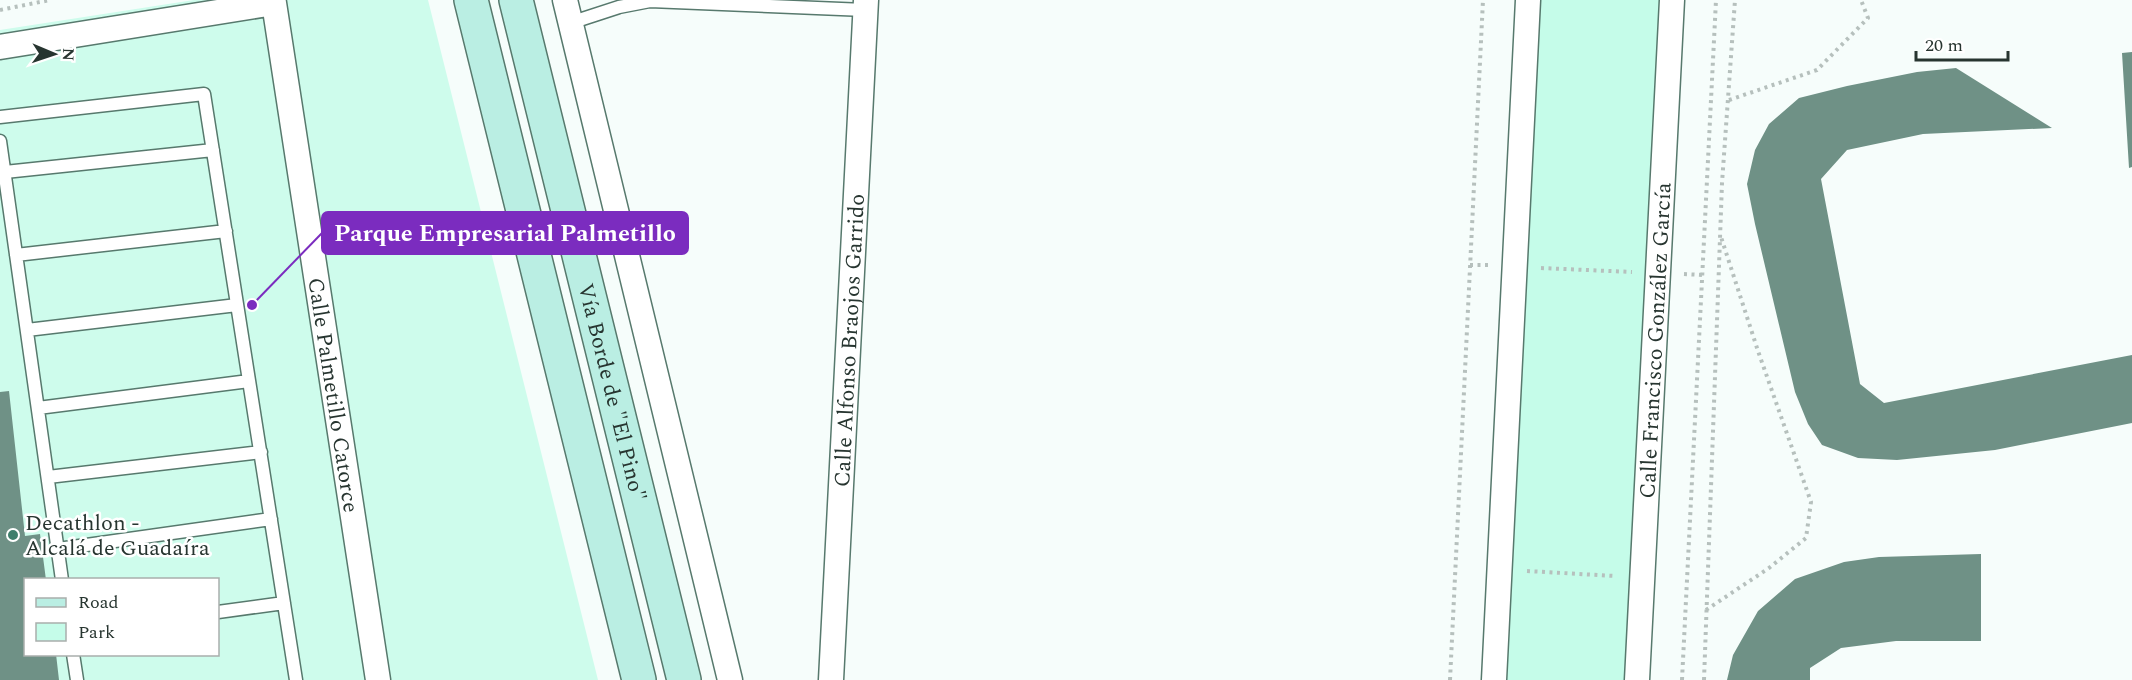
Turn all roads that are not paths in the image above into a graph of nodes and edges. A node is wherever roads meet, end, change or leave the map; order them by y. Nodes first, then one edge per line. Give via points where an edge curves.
1 (471, 0) edge
2 (516, 0) edge
3 (1528, 0) edge
4 (1672, 0) edge
5 (866, 5) edge
6 (568, 11) edge
7 (0, 47) edge
8 (0, 117) edge
9 (0, 141) edge
10 (213, 150) junction
11 (5, 172) junction
12 (226, 231) junction
13 (16, 255) junction
14 (237, 305) junction
15 (27, 330) junction
16 (249, 381) junction
17 (38, 408) junction
18 (261, 452) junction
19 (48, 477) junction
20 (272, 519) junction
21 (58, 549) junction
22 (62, 578) edge
23 (284, 603) junction
24 (219, 612) edge
25 (73, 656) edge
26 (77, 680) edge
27 (294, 680) edge
28 (378, 680) edge
29 (639, 680) edge
30 (684, 680) edge
31 (730, 680) edge
32 (831, 680) edge
33 (1494, 680) edge
34 (1637, 680) edge

1 - 29 main road, Vía Borde de "El Pino"
2 - 30 main road, Vía Borde de "El Pino"
3 - 33 street
4 - 34 street, Calle Francisco González García
5 - 6 lane via 650,0
5 - 32 street, Calle Alfonso Braojos Garrido
6 - 31 street
7 - 28 street, Calle Palmetillo Catorce via 274,3
8 - 10 lane via 204,94
9 - 11 lane
10 - 11 lane
10 - 12 lane
11 - 13 lane
12 - 13 lane
12 - 14 lane
13 - 15 lane
14 - 15 lane
14 - 16 lane
15 - 17 lane
16 - 17 lane
16 - 18 lane
17 - 19 lane
18 - 19 lane
18 - 20 lane
19 - 21 lane
20 - 21 lane
20 - 23 lane
21 - 22 lane
23 - 24 lane
23 - 27 lane
25 - 26 lane

